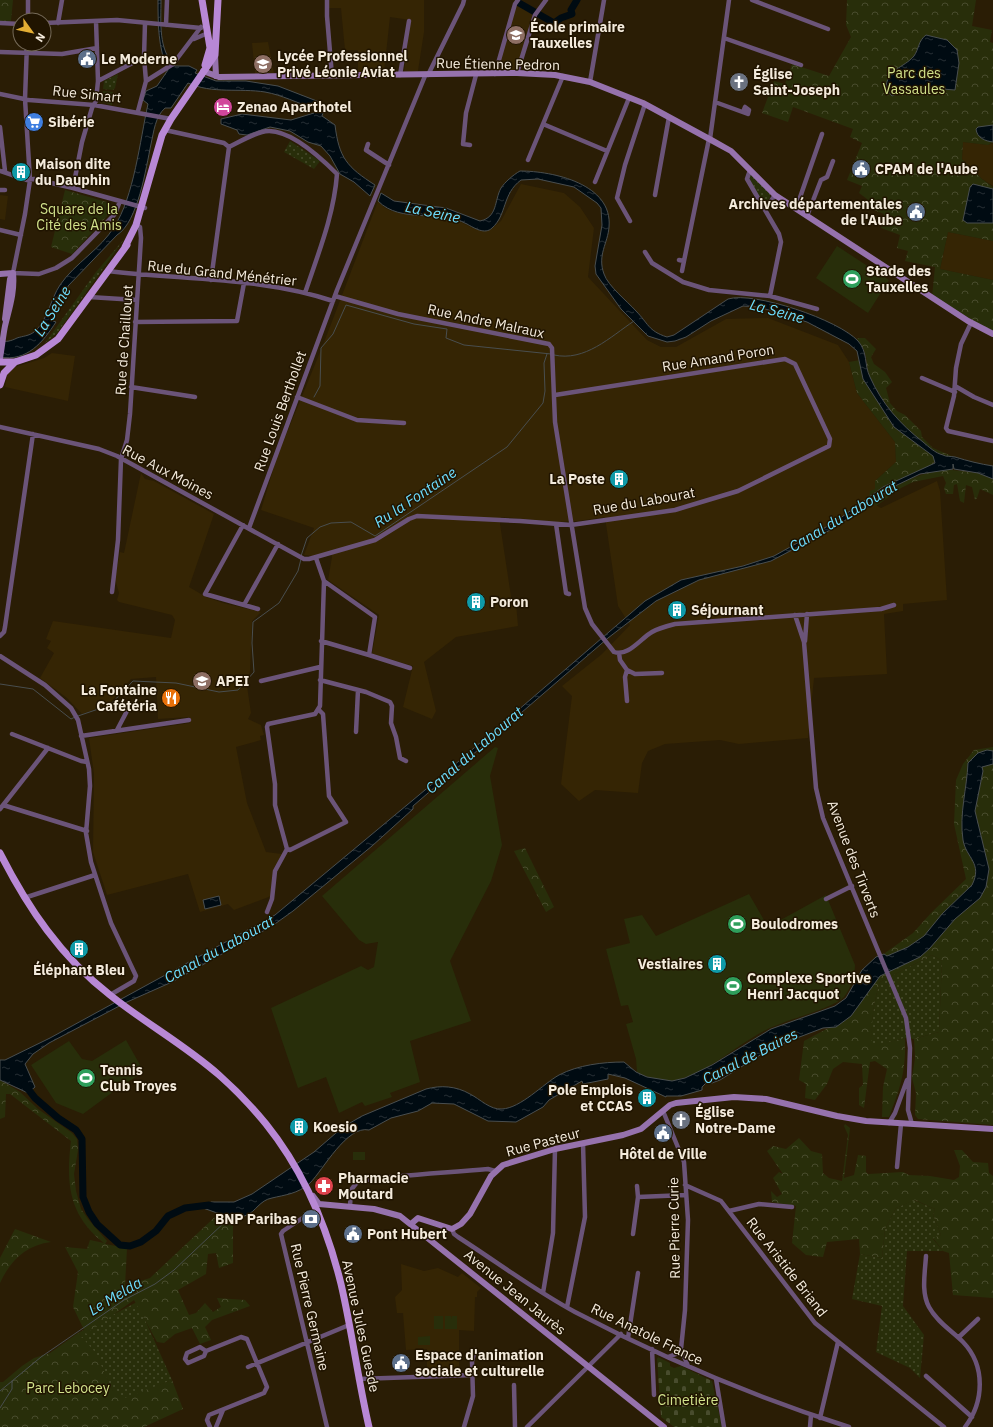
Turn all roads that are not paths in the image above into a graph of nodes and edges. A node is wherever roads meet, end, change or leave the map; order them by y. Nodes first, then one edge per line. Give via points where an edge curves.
1 (28, 0) edge
2 (62, 0) edge
3 (166, 0) edge
4 (202, 0) edge
5 (218, 0) edge
6 (327, 0) edge
7 (464, 0) edge
8 (518, 0) edge
9 (546, 0) edge
10 (604, 0) edge
11 (729, 0) edge
12 (752, 0) edge
13 (28, 12) edge
14 (205, 20) junction
15 (409, 20) dead end
16 (96, 21) junction
17 (0, 23) edge
18 (52, 23) edge
19 (58, 23) junction
20 (145, 23) junction
21 (12, 24) edge
22 (162, 24) junction
23 (201, 28) junction
24 (828, 29) dead end
25 (218, 30) junction
26 (208, 33) junction
27 (724, 38) junction
28 (194, 39) junction
29 (97, 48) junction
30 (0, 52) edge
31 (26, 53) junction
32 (215, 55) junction
33 (144, 57) junction
34 (801, 65) dead end
35 (202, 73) junction
36 (517, 73) junction
37 (495, 74) junction
38 (476, 75) junction
39 (216, 76) junction
40 (332, 76) junction
41 (400, 76) junction
42 (427, 76) junction
43 (563, 76) junction
44 (98, 81) junction
45 (146, 81) junction
46 (590, 82) junction
47 (0, 94) edge
48 (629, 98) junction
49 (25, 99) junction
50 (715, 102) junction
51 (645, 104) junction
52 (94, 105) junction
53 (138, 111) junction
54 (743, 112) dead end
55 (669, 117) junction
56 (171, 119) junction
57 (543, 124) junction
58 (0, 127) edge
59 (165, 130) junction
60 (822, 134) dead end
61 (709, 139) junction
62 (368, 144) dead end
63 (470, 145) dead end
64 (228, 147) junction
65 (607, 151) junction
66 (528, 160) dead end
67 (833, 161) dead end
68 (389, 165) junction
69 (750, 170) junction
70 (2, 171) edge
71 (30, 180) junction
72 (595, 182) dead end
73 (73, 188) junction
74 (655, 195) dead end
75 (775, 195) junction
76 (121, 202) junction
77 (142, 207) junction
78 (796, 209) junction
79 (765, 210) junction
80 (807, 216) junction
81 (630, 221) dead end
82 (138, 226) junction
83 (0, 230) edge
84 (21, 235) junction
85 (645, 252) dead end
86 (108, 271) junction
87 (682, 271) dead end
88 (13, 273) junction
89 (0, 274) edge
90 (139, 275) junction
91 (211, 280) junction
92 (244, 283) junction
93 (305, 293) junction
94 (770, 296) junction
95 (89, 297) junction
96 (334, 299) junction
97 (137, 300) junction
98 (818, 309) dead end
99 (135, 322) junction
100 (970, 323) junction
101 (993, 334) edge
102 (0, 358) edge
103 (0, 362) edge
104 (16, 362) junction
105 (3, 369) edge
106 (922, 378) dead end
107 (0, 385) edge
108 (955, 386) junction
109 (132, 387) junction
110 (955, 392) junction
111 (555, 395) junction
112 (297, 396) junction
113 (195, 397) dead end
114 (993, 405) edge
115 (404, 423) dead end
116 (0, 427) edge
117 (33, 434) junction
118 (993, 441) edge
119 (829, 446) joint
120 (121, 459) junction
121 (556, 524) junction
122 (242, 525) junction
123 (571, 525) junction
124 (249, 528) junction
125 (278, 544) junction
126 (316, 558) junction
127 (324, 581) junction
128 (112, 592) dead end
129 (569, 594) dead end
130 (244, 605) junction
131 (894, 605) dead end
132 (258, 609) dead end
133 (807, 614) junction
134 (796, 615) junction
135 (5, 623) junction
136 (0, 629) edge
137 (0, 636) edge
138 (321, 640) junction
139 (804, 642) junction
140 (619, 653) junction
141 (369, 655) junction
142 (0, 656) edge
143 (320, 668) junction
144 (410, 668) dead end
145 (627, 670) junction
146 (662, 673) dead end
147 (320, 680) junction
148 (261, 681) dead end
149 (358, 690) junction
150 (627, 701) dead end
151 (136, 705) dead end
152 (318, 710) junction
153 (189, 720) dead end
154 (117, 730) junction
155 (356, 732) dead end
156 (12, 734) dead end
157 (81, 736) junction
158 (48, 748) junction
159 (406, 761) dead end
160 (87, 762) junction
161 (2, 807) edge
162 (86, 831) junction
163 (288, 849) junction
164 (0, 853) edge
165 (95, 875) junction
166 (852, 886) junction
167 (24, 898) junction
168 (826, 899) dead end
169 (267, 912) dead end
170 (112, 997) junction
171 (908, 1076) junction
172 (663, 1110) junction
173 (889, 1122) junction
174 (901, 1124) junction
175 (912, 1124) junction
176 (993, 1129) edge
177 (583, 1143) junction
178 (556, 1149) junction
179 (897, 1167) dead end
180 (495, 1171) junction
181 (685, 1185) junction
182 (637, 1186) dead end
183 (686, 1195) junction
184 (638, 1197) junction
185 (339, 1205) junction
186 (317, 1206) junction
187 (350, 1206) junction
188 (792, 1207) dead end
189 (729, 1211) junction
190 (411, 1224) junction
191 (452, 1229) junction
192 (633, 1234) dead end
193 (926, 1256) dead end
194 (638, 1272) dead end
195 (543, 1293) junction
196 (567, 1307) junction
197 (978, 1319) dead end
198 (349, 1325) junction
199 (621, 1334) junction
200 (958, 1337) junction
201 (628, 1338) junction
202 (306, 1342) junction
203 (838, 1342) junction
204 (652, 1349) junction
205 (681, 1349) junction
206 (475, 1350) dead end
207 (206, 1351) dead end
208 (668, 1357) junction
209 (257, 1363) junction
210 (248, 1366) dead end
211 (588, 1366) junction
212 (688, 1366) junction
213 (473, 1375) junction
214 (926, 1376) dead end
215 (358, 1379) junction
216 (716, 1379) junction
217 (514, 1385) dead end
218 (654, 1395) dead end
219 (223, 1410) junction
220 (811, 1415) junction
221 (972, 1417) junction
222 (820, 1418) junction
223 (210, 1427) edge
224 (216, 1427) edge
225 (326, 1427) edge
226 (369, 1427) edge
227 (464, 1427) edge
228 (516, 1427) edge
229 (527, 1427) edge
230 (664, 1427) edge
231 (724, 1427) edge
232 (810, 1427) edge
233 (849, 1427) edge
234 (944, 1427) edge
235 (965, 1427) edge

1 - 13 street
2 - 19 street
3 - 22 street
4 - 14 main road
5 - 25 main road
6 - 40 street
7 - 42 street, Rue Louis Berthollet
8 - 37 street
9 - 36 street via 536,14
10 - 46 street
11 - 27 street
12 - 24 street
14 - 23 street
14 - 26 main road
15 - 41 street
16 - 19 street
16 - 20 street
16 - 29 street
17 - 21 street
18 - 19 street
20 - 22 street
20 - 33 street
22 - 23 street
23 - 28 street
25 - 26 main road
25 - 32 main road
26 - 28 street
26 - 35 main road via 210,48
27 - 34 street
27 - 50 street
28 - 45 street via 174,64
29 - 31 street via 62,54
29 - 44 street
30 - 31 street
31 - 49 street
32 - 35 main road
32 - 39 main road
33 - 44 street
33 - 45 street
35 - 39 main road, Rue Étienne Pedron
35 - 56 main road
36 - 37 main road, Rue Étienne Pedron
36 - 43 main road, Rue Étienne Pedron
37 - 38 main road, Rue Étienne Pedron
38 - 42 main road, Rue Étienne Pedron
38 - 63 street via 466,112 463,144
39 - 40 main road, Rue Étienne Pedron
40 - 41 main road, Rue Étienne Pedron
41 - 42 main road, Rue Étienne Pedron
42 - 68 street, Rue Louis Berthollet
43 - 46 main road, Rue Étienne Pedron
43 - 57 street
44 - 52 street
45 - 53 street
46 - 48 main road, Rue Étienne Pedron
47 - 49 street, Rue Simart
48 - 51 main road, Rue Étienne Pedron
48 - 65 street
49 - 52 street, Rue Simart
49 - 71 street
50 - 54 street
50 - 61 street
51 - 55 main road, Rue Étienne Pedron
51 - 81 street via 617,198
52 - 53 street, Rue Simart
52 - 73 street via 79,153
53 - 56 street, Rue Simart
55 - 61 main road, Rue Étienne Pedron
55 - 74 street
56 - 59 main road
57 - 65 street
57 - 66 street
58 - 70 street
59 - 64 street via 224,143
59 - 77 main road
60 - 78 street
61 - 69 main road, Rue Étienne Pedron via 730,151
61 - 87 street via 681,260
62 - 68 street via 366,150
64 - 91 street
64 - 93 street via 262,132 281,133 318,156 337,174 325,234
65 - 72 street
67 - 80 street via 827,177 821,180
68 - 96 street, Rue Louis Berthollet
69 - 75 main road, Rue Étienne Pedron
69 - 79 street via 747,179
70 - 71 street
71 - 73 street
71 - 84 street
73 - 76 street
75 - 78 main road, Rue Étienne Pedron
75 - 79 street
76 - 77 street
76 - 88 street via 115,214 72,258 56,268 39,274
77 - 82 main road
78 - 80 main road, Rue Étienne Pedron
79 - 94 street via 781,242
80 - 100 main road, Rue Étienne Pedron
82 - 86 main road
82 - 90 street, Rue de Chaillouet
83 - 84 street
84 - 88 street
85 - 94 street via 652,263 683,282 708,290
86 - 90 street, Rue du Grand Ménétrier
86 - 95 main road
88 - 89 main road
88 - 102 main road via 11,307
90 - 91 street, Rue du Grand Ménétrier
90 - 97 street, Rue de Chaillouet
91 - 92 street, Rue du Grand Ménétrier
92 - 93 street, Rue du Grand Ménétrier
92 - 99 street via 237,321
93 - 96 street, Rue du Grand Ménétrier
94 - 98 street
95 - 97 street
95 - 104 main road via 53,344 36,355
96 - 111 street, Rue Andre Malraux via 549,344 554,352
96 - 112 street, Rue Louis Berthollet
97 - 99 street, Rue de Chaillouet
99 - 109 street, Rue de Chaillouet
100 - 101 main road, Rue Étienne Pedron
100 - 108 street via 961,344
103 - 104 main road
104 - 105 main road
105 - 107 main road
106 - 110 street
108 - 110 street
108 - 114 street
109 - 113 street
109 - 120 street, Rue de Chaillouet via 127,440
110 - 118 street via 946,428 948,431
111 - 119 street, Rue Amand Poron via 785,359 795,364 830,438
111 - 123 street, Rue Andre Malraux via 555,422
112 - 115 street via 357,420
112 - 124 street, Rue Louis Berthollet
116 - 117 street, Rue Aux Moines
117 - 120 street, Rue Aux Moines via 99,449
117 - 135 street
119 - 123 street, Rue du Labourat via 738,491 676,510
120 - 122 street, Rue Aux Moines
120 - 128 street, Rue de Chaillouet via 118,540
121 - 123 street, Rue du Labourat
121 - 126 street, Rue Aux Moines via 417,516 375,540
121 - 129 street via 566,593
122 - 124 street, Rue Aux Moines
122 - 130 street via 205,594
123 - 140 street via 585,608 592,624 605,642 614,652
124 - 125 street, Rue Aux Moines
125 - 126 street, Rue Aux Moines via 304,559
125 - 130 street
126 - 127 street
127 - 138 street
127 - 141 street via 376,617
130 - 132 street
131 - 133 street via 881,609
133 - 134 street
133 - 139 street, Avenue des Tirverts
134 - 139 street, Avenue des Tirverts
134 - 140 street via 663,626 627,651
135 - 136 street
135 - 137 street via 4,632
138 - 141 street
138 - 143 street
139 - 166 street, Avenue des Tirverts via 816,788 823,818
140 - 145 street via 620,660
141 - 144 street
142 - 157 street via 41,682 75,713
143 - 147 street
143 - 148 street
145 - 146 street via 635,674
145 - 150 street
147 - 149 street
147 - 152 street
149 - 155 street
149 - 159 street via 390,702 391,723 398,753 400,758
151 - 154 street via 127,711
152 - 163 street via 315,714 268,724 266,727 275,784 275,805
152 - 163 street via 323,714 329,796 346,822
153 - 154 street
154 - 157 street
156 - 158 street
157 - 160 street
158 - 160 street
158 - 161 street
160 - 162 street via 90,786
161 - 162 street
162 - 165 street
163 - 169 street via 275,871 272,899
164 - 167 main road, Avenue Jules Guesde
165 - 167 street
165 - 170 street via 114,929 136,976 135,980
166 - 168 street
166 - 171 street, Avenue des Tirverts via 906,1018 910,1048
167 - 170 main road, Avenue Jules Guesde via 54,941
170 - 186 main road, Avenue Jules Guesde via 220,1076 266,1124 292,1160
171 - 173 street, Avenue des Tirverts via 895,1113
171 - 175 street, Avenue des Tirverts via 908,1110
172 - 173 main road, Rue Pasteur via 670,1105 730,1097 766,1098 837,1116
172 - 177 main road, Rue Pasteur via 641,1129
172 - 181 street, Rue Pierre Curie via 684,1162
173 - 174 main road
174 - 175 main road
174 - 179 street
175 - 176 main road
177 - 178 main road, Rue Pasteur
177 - 196 street via 585,1217
178 - 180 main road, Rue Pasteur via 524,1157
178 - 195 street via 553,1233
180 - 187 street via 488,1169 390,1176 358,1181 351,1190
180 - 191 main road, Rue Pasteur via 470,1214
181 - 183 street, Rue Pierre Curie
181 - 189 street, Rue Aristide Briand via 718,1199
182 - 184 street
183 - 184 street
183 - 205 street, Rue Pierre Curie via 686,1284
184 - 192 street
185 - 186 main road, Avenue Jean Jaurès
185 - 186 main road, Avenue Jean Jaurès
185 - 187 main road, Avenue Jean Jaurès
186 - 198 main road, Avenue Jules Guesde via 341,1284
186 - 202 street, Rue Pierre Germaine via 281,1234
187 - 190 main road, Avenue Jean Jaurès via 390,1212
188 - 189 street via 759,1204
189 - 203 street, Rue Aristide Briand via 810,1317
190 - 191 main road via 418,1218
190 - 211 main road, Avenue Jean Jaurès
191 - 195 street, Rue Anatole France via 454,1234
193 - 200 street via 926,1301 934,1314
194 - 201 street
195 - 196 street, Rue Anatole France
196 - 199 street, Rue Anatole France
197 - 200 street
198 - 202 street
198 - 215 main road, Avenue Jules Guesde
199 - 201 street, Rue Anatole France
199 - 211 street
200 - 221 street via 973,1357 979,1373 978,1402
201 - 204 street, Rue Anatole France
202 - 209 street
202 - 225 street, Rue Pierre Germaine
203 - 222 street
203 - 234 street, Rue Aristide Briand
204 - 208 street, Rue Anatole France
204 - 218 street
205 - 208 street
205 - 212 street, Rue Pierre Curie
206 - 213 street
207 - 209 street via 241,1337 247,1339
208 - 212 street, Rue Anatole France
209 - 210 street
209 - 219 street via 267,1387 264,1393
211 - 229 street
211 - 230 main road, Avenue Jean Jaurès
212 - 216 street, Rue Anatole France
213 - 215 street
213 - 227 street via 473,1396
214 - 221 street
215 - 226 main road, Avenue Jules Guesde
216 - 220 street, Rue Anatole France
216 - 231 street
217 - 228 street
219 - 223 street via 209,1415 207,1420
219 - 224 street
220 - 222 street, Rue Anatole France
220 - 232 street
221 - 235 street
222 - 233 street, Rue Anatole France

